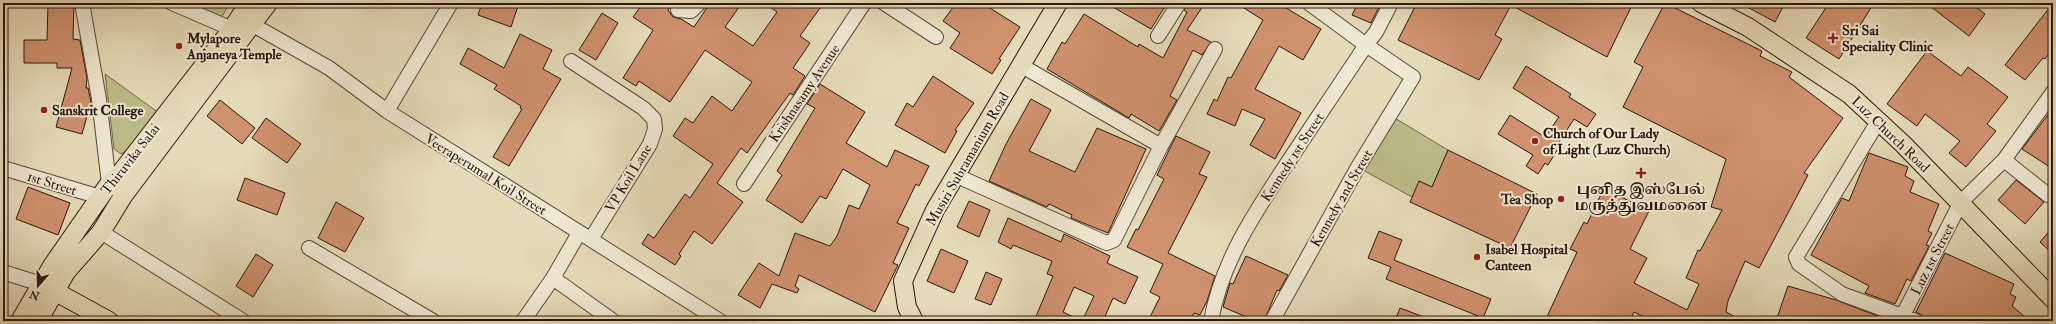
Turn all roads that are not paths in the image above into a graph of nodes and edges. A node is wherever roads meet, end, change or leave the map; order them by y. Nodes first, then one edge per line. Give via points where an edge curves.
1 (82, 3) edge
2 (172, 3) edge
3 (249, 3) edge
4 (268, 3) edge
5 (451, 3) edge
6 (699, 3) edge
7 (864, 3) edge
8 (884, 3) edge
9 (1058, 3) edge
10 (1179, 3) edge
11 (1309, 3) edge
12 (1391, 3) edge
13 (1701, 3) edge
14 (678, 10) dead end
15 (253, 25) junction
16 (232, 29) junction
17 (1158, 36) dead end
18 (936, 37) dead end
19 (1366, 45) junction
20 (1215, 49) dead end
21 (571, 61) dead end
22 (1022, 66) junction
23 (2053, 92) edge
24 (387, 111) junction
25 (1879, 120) junction
26 (1161, 146) junction
27 (2004, 160) junction
28 (3, 168) edge
29 (955, 175) junction
30 (744, 184) dead end
31 (105, 191) junction
32 (2048, 195) dead end
33 (123, 196) junction
34 (1961, 202) junction
35 (100, 232) junction
36 (585, 236) junction
37 (309, 248) dead end
38 (3, 272) edge
39 (553, 278) junction
40 (48, 288) junction
41 (2053, 299) edge
42 (1903, 315) junction
43 (20, 321) edge
44 (38, 321) edge
45 (109, 321) edge
46 (243, 321) edge
47 (433, 321) edge
48 (523, 321) edge
49 (613, 321) edge
50 (720, 321) edge
51 (914, 321) edge
52 (1211, 321) edge
53 (1272, 321) edge
54 (1916, 321) edge

1 - 31 street via 99,99
2 - 16 street
3 - 16 main road, Thiruvika Salai
4 - 15 main road
5 - 24 street
6 - 14 street via 691,11
7 - 30 street, Krishnasamy Avenue
8 - 18 street
9 - 22 main road, Musiri Subramanium Road
10 - 17 street
11 - 19 street
12 - 19 street, Kennedy 1st Street
13 - 25 main road, Luz Church Road via 1748,27 1831,81
15 - 24 street, Veeraperumal Koil Street via 329,68
15 - 33 main road
16 - 31 main road, Thiruvika Salai
19 - 52 street, Kennedy 1st Street via 1254,215 1232,256
19 - 53 street, Kennedy 2nd Street via 1413,77 1358,167
20 - 26 street
21 - 36 street, VP Koil Lane via 643,108 654,119 655,129 650,144
22 - 26 street
22 - 29 main road, Musiri Subramanium Road
23 - 27 street, Luz 1st Street
24 - 36 street, Veeraperumal Koil Street
25 - 34 main road, Luz Church Road
25 - 42 street via 1796,257 1799,264 1842,294
26 - 29 street via 1114,240 1108,243
27 - 32 street
27 - 34 street, Luz 1st Street
28 - 31 street, 1st Street
29 - 51 main road, Musiri Subramanium Road via 935,210 903,281 907,307
31 - 33 street
31 - 40 main road, Thiruvika Salai
33 - 35 main road
34 - 41 main road, Luz Church Road
34 - 42 street, Luz 1st Street
35 - 40 main road via 66,272
35 - 46 street
36 - 39 street
36 - 50 street, Veeraperumal Koil Street
37 - 47 street
38 - 40 street
39 - 48 street
39 - 49 street
40 - 43 main road, Thiruvika Salai
40 - 44 main road
40 - 45 main road
42 - 54 street

